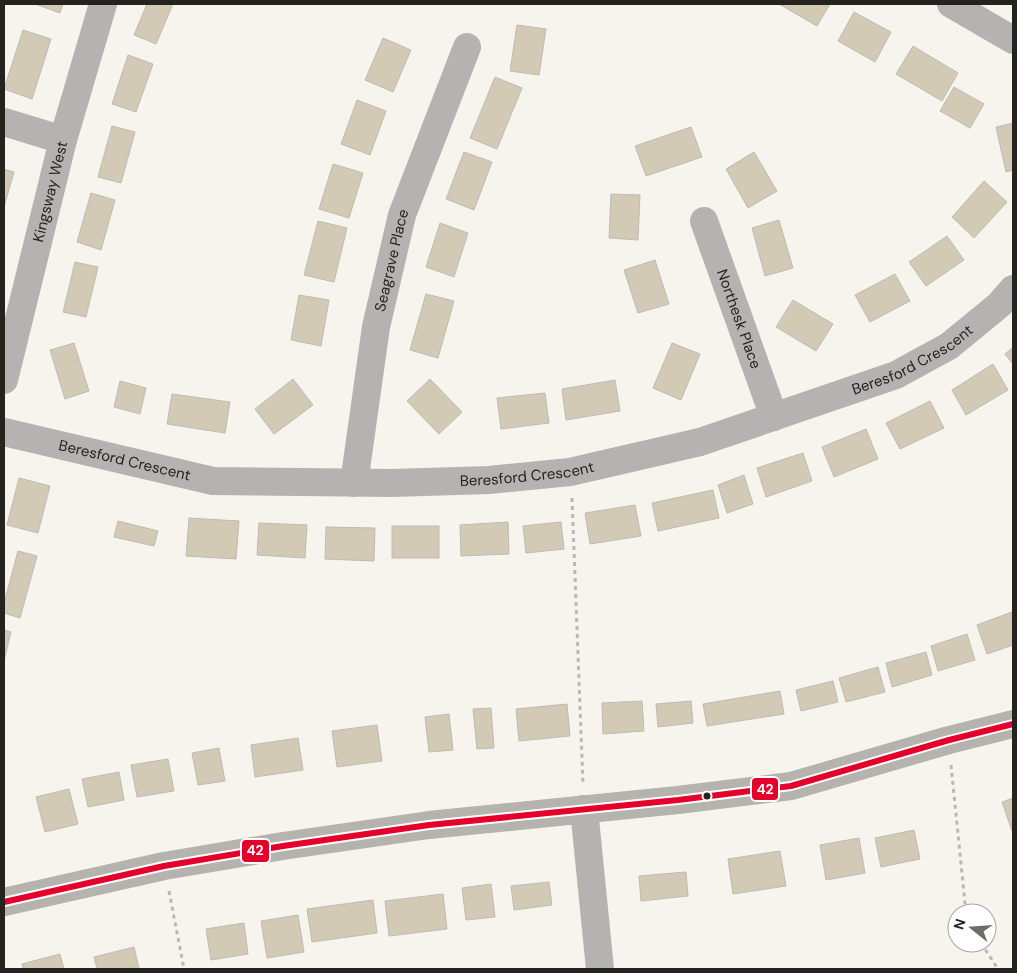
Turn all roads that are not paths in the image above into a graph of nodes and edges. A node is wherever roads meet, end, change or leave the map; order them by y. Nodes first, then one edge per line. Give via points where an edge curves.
1 (103, 4) edge
2 (951, 4) edge
3 (1013, 40) edge
4 (466, 47) dead end
5 (4, 122) edge
6 (63, 140) junction
7 (704, 221) dead end
8 (1013, 289) edge
9 (4, 380) edge
10 (774, 417) junction
11 (4, 432) edge
12 (354, 483) junction
13 (1013, 724) edge
14 (584, 809) junction
15 (4, 902) edge
16 (600, 969) edge

1 - 6 street, Kingsway West
2 - 3 street
4 - 12 street, Seagrave Place via 402,216 376,327
5 - 6 street
6 - 9 street, Kingsway West
7 - 10 street, Northesk Place
8 - 10 street, Beresford Crescent via 999,305 949,346 896,375
10 - 12 street, Beresford Crescent via 700,442 570,472 489,480
11 - 12 street, Beresford Crescent via 214,481
13 - 14 street via 791,786
14 - 15 street via 429,825 164,866
14 - 16 street

